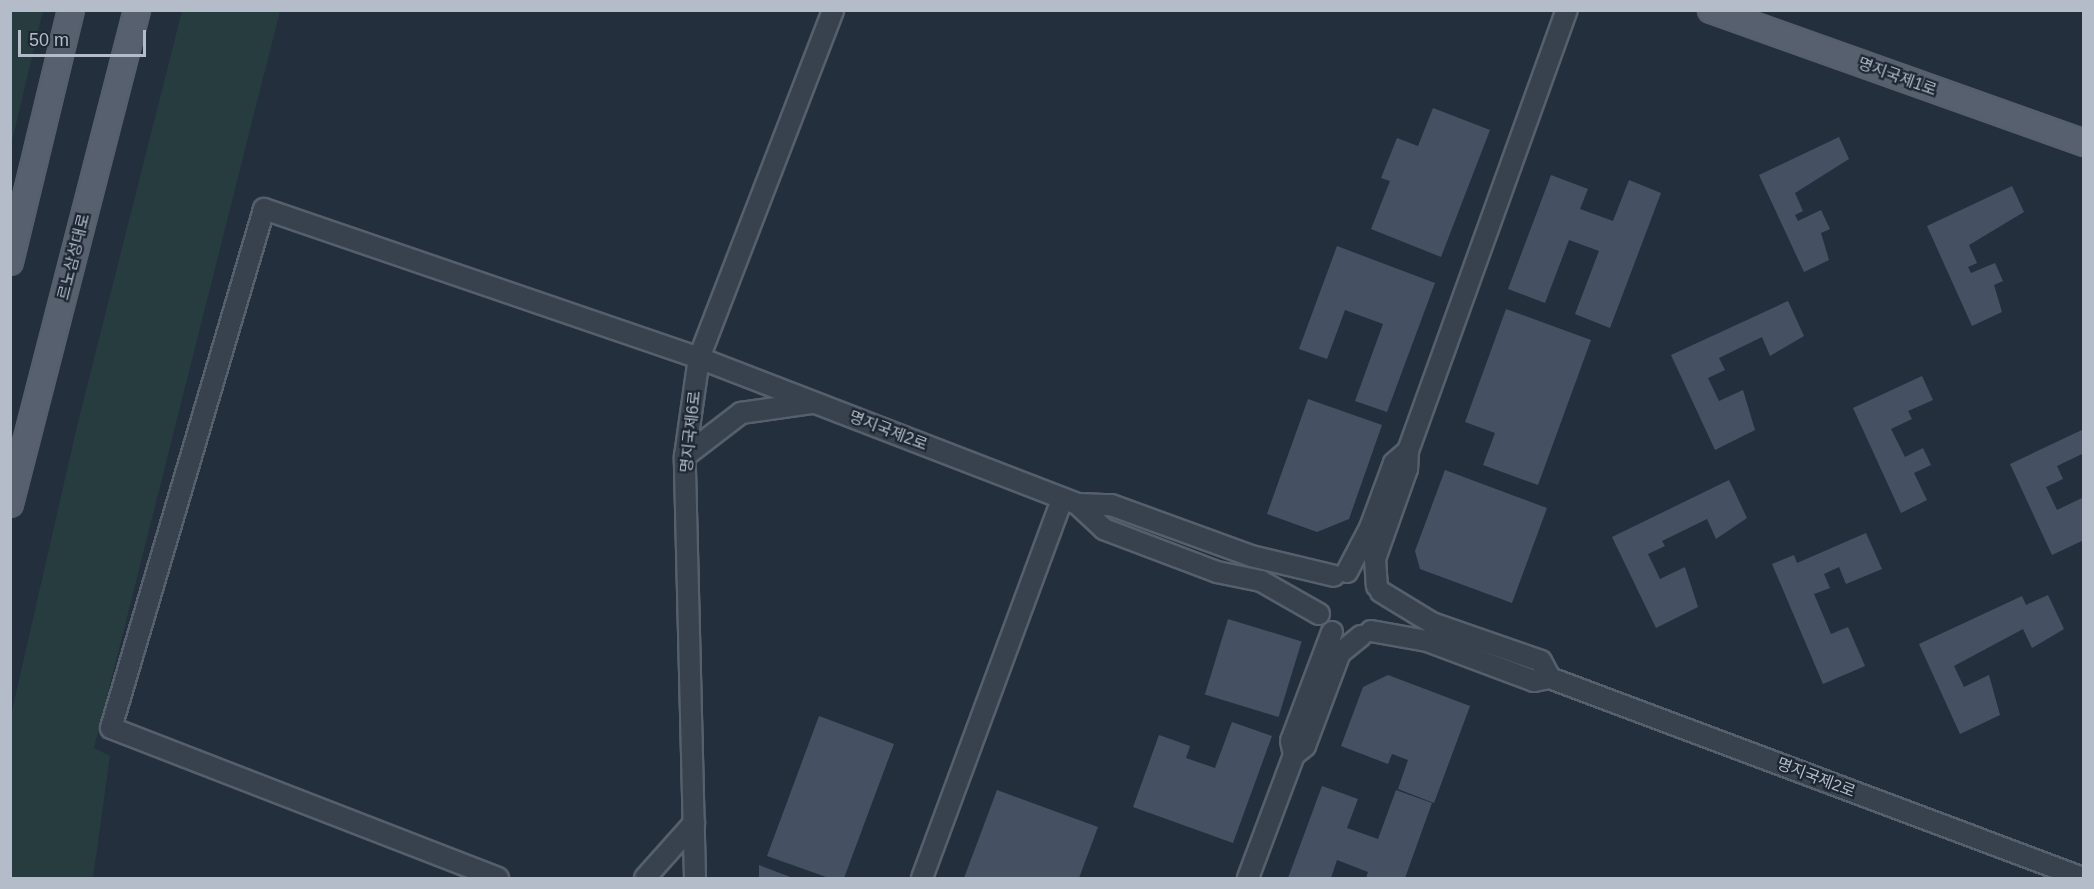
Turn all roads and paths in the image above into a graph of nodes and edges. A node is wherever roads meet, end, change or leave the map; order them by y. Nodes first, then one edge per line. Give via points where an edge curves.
1 (70, 10) edge
2 (82, 10) edge
3 (126, 10) edge
4 (137, 10) edge
5 (833, 10) edge
6 (1567, 10) edge
7 (1711, 10) edge
8 (54, 80) junction
9 (117, 86) junction
10 (2084, 143) edge
11 (10, 262) edge
12 (699, 358) junction
13 (814, 402) junction
14 (1408, 451) junction
15 (685, 456) junction
16 (1069, 501) junction
17 (10, 504) edge
18 (1340, 574) junction
19 (1379, 589) junction
20 (1319, 614) junction
21 (1332, 632) junction
22 (1366, 634) junction
23 (1550, 678) junction
24 (1294, 755) junction
25 (694, 823) junction
26 (498, 879) edge
27 (645, 879) edge
28 (695, 879) edge
29 (922, 879) edge
30 (1248, 879) edge
31 (2083, 879) edge

1 - 8 main road
2 - 8 main road
3 - 9 main road
4 - 9 main road, 르노삼성대로
5 - 12 street, 명지국제6로
6 - 14 street
7 - 10 main road, 명지국제1로
8 - 11 main road
9 - 17 main road, 르노삼성대로
12 - 13 street, 명지국제2로
12 - 15 street, 명지국제6로
12 - 26 street, 명지국제2로 via 264,209 111,728
13 - 15 street via 741,413
13 - 16 street, 명지국제2로
14 - 18 street via 1394,463 1370,528
14 - 19 street via 1407,469 1375,559
15 - 25 street, 명지국제6로
16 - 18 street, 명지국제2로 via 1111,505 1251,556
16 - 20 street, 명지국제2로 via 1104,529 1218,572 1261,581
16 - 29 street
18 - 19 street via 1367,576
18 - 20 street via 1320,593
19 - 22 street via 1383,613
19 - 23 street, 명지국제2로 via 1432,624 1541,661
20 - 21 street
21 - 22 street
21 - 24 street via 1292,741
22 - 23 street, 명지국제2로 via 1427,641 1534,681
22 - 24 street via 1340,653 1305,746
23 - 31 street, 명지국제2로
24 - 30 street
25 - 27 street
25 - 28 street, 명지국제6로

